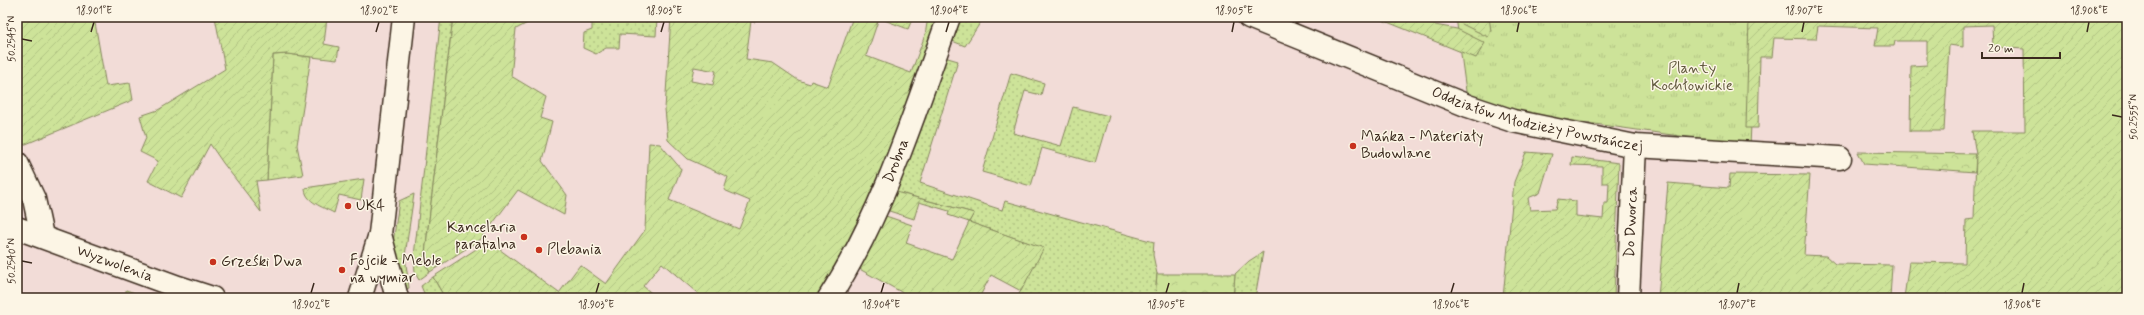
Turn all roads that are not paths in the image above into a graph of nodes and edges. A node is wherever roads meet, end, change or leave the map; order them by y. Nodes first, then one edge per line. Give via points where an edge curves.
1 (404, 17) edge
2 (948, 17) edge
3 (1249, 17) edge
4 (1635, 146) junction
5 (1840, 158) dead end
6 (17, 163) edge
7 (17, 228) edge
8 (380, 234) junction
9 (42, 236) junction
10 (212, 298) edge
11 (360, 298) edge
12 (397, 298) edge
13 (829, 298) edge
14 (1628, 298) edge

1 - 8 street
2 - 13 street, Drobna via 884,191 840,281
3 - 4 street, Oddziałów Młodzieży Powstańczej via 1503,118 1568,134
4 - 5 street, Oddziałów Młodzieży Powstańczej
4 - 14 street, Do Dworca
6 - 9 street via 34,198
7 - 9 street, Wyzwolenia
8 - 11 street
8 - 12 street
9 - 10 street, Wyzwolenia

